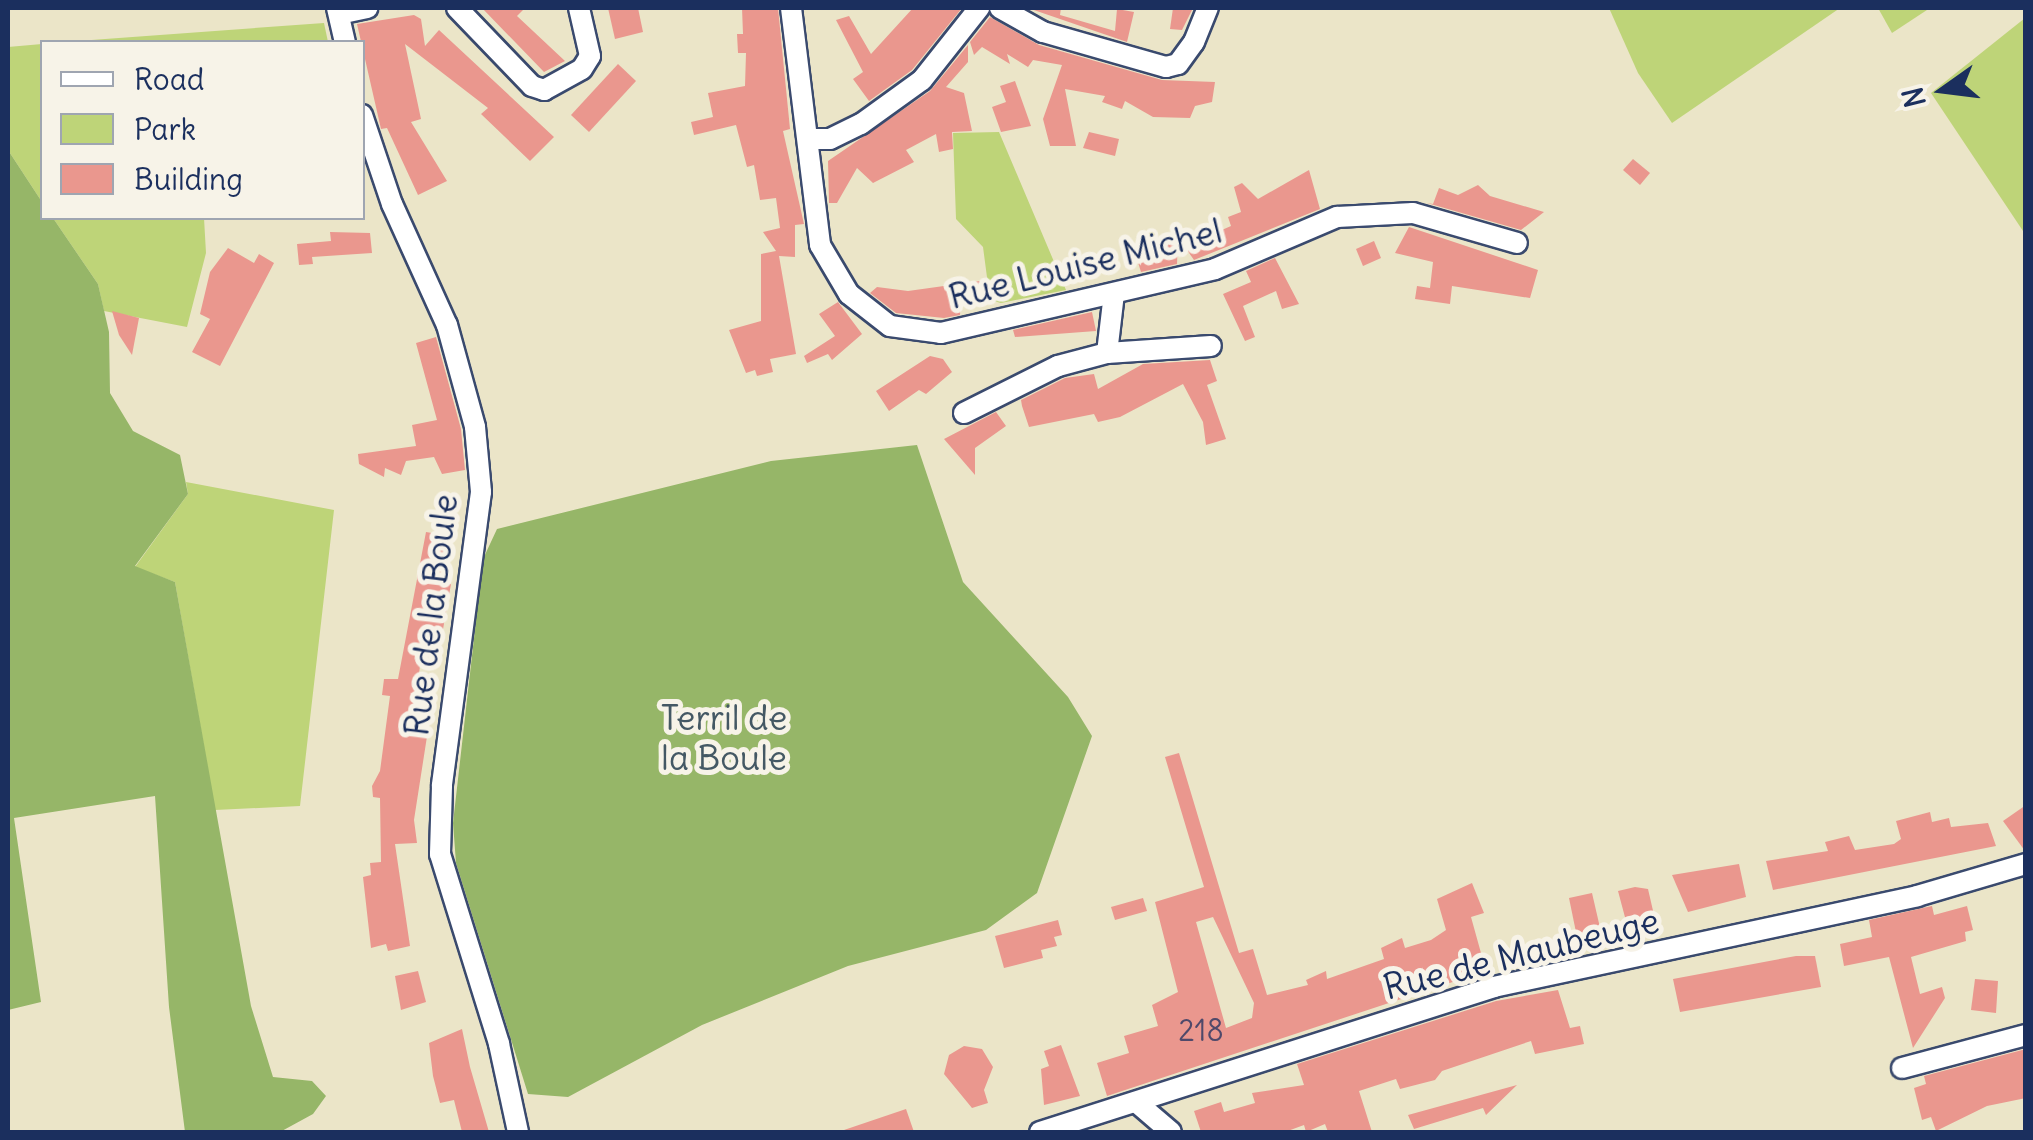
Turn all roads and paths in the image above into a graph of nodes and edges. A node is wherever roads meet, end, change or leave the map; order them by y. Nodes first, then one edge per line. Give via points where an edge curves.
1 (367, 8) edge
2 (457, 8) edge
3 (579, 8) edge
4 (791, 8) edge
5 (979, 8) edge
6 (1000, 8) edge
7 (1208, 8) edge
8 (338, 11) edge
9 (345, 40) edge
10 (365, 124) edge
11 (808, 140) junction
12 (1517, 243) dead end
13 (1114, 293) junction
14 (1210, 346) dead end
15 (1107, 354) junction
16 (964, 412) dead end
17 (2026, 864) edge
18 (2026, 1035) edge
19 (1902, 1068) dead end
20 (1136, 1102) junction
21 (518, 1132) edge
22 (1040, 1132) edge
23 (1171, 1132) edge

1 - 8 street
2 - 3 street via 532,86 544,90 582,70 590,56
4 - 11 street, Rue Louise Michel
5 - 11 street via 922,80 862,124 830,139
6 - 7 street via 1043,32 1166,67 1178,64
8 - 9 street
10 - 21 street, Rue de la Boule via 392,204 447,324 475,427 481,492 442,786 440,854 499,1044
11 - 13 street, Rue Louise Michel via 820,245 849,294 890,326 941,333
12 - 13 street, Rue Louise Michel via 1414,213 1336,218 1215,269
13 - 15 street
14 - 15 street
15 - 16 street via 1012,384
17 - 20 street, Rue de Maubeuge via 1917,896 1494,988
18 - 19 street
20 - 22 street, Rue de Maubeuge
20 - 23 street

